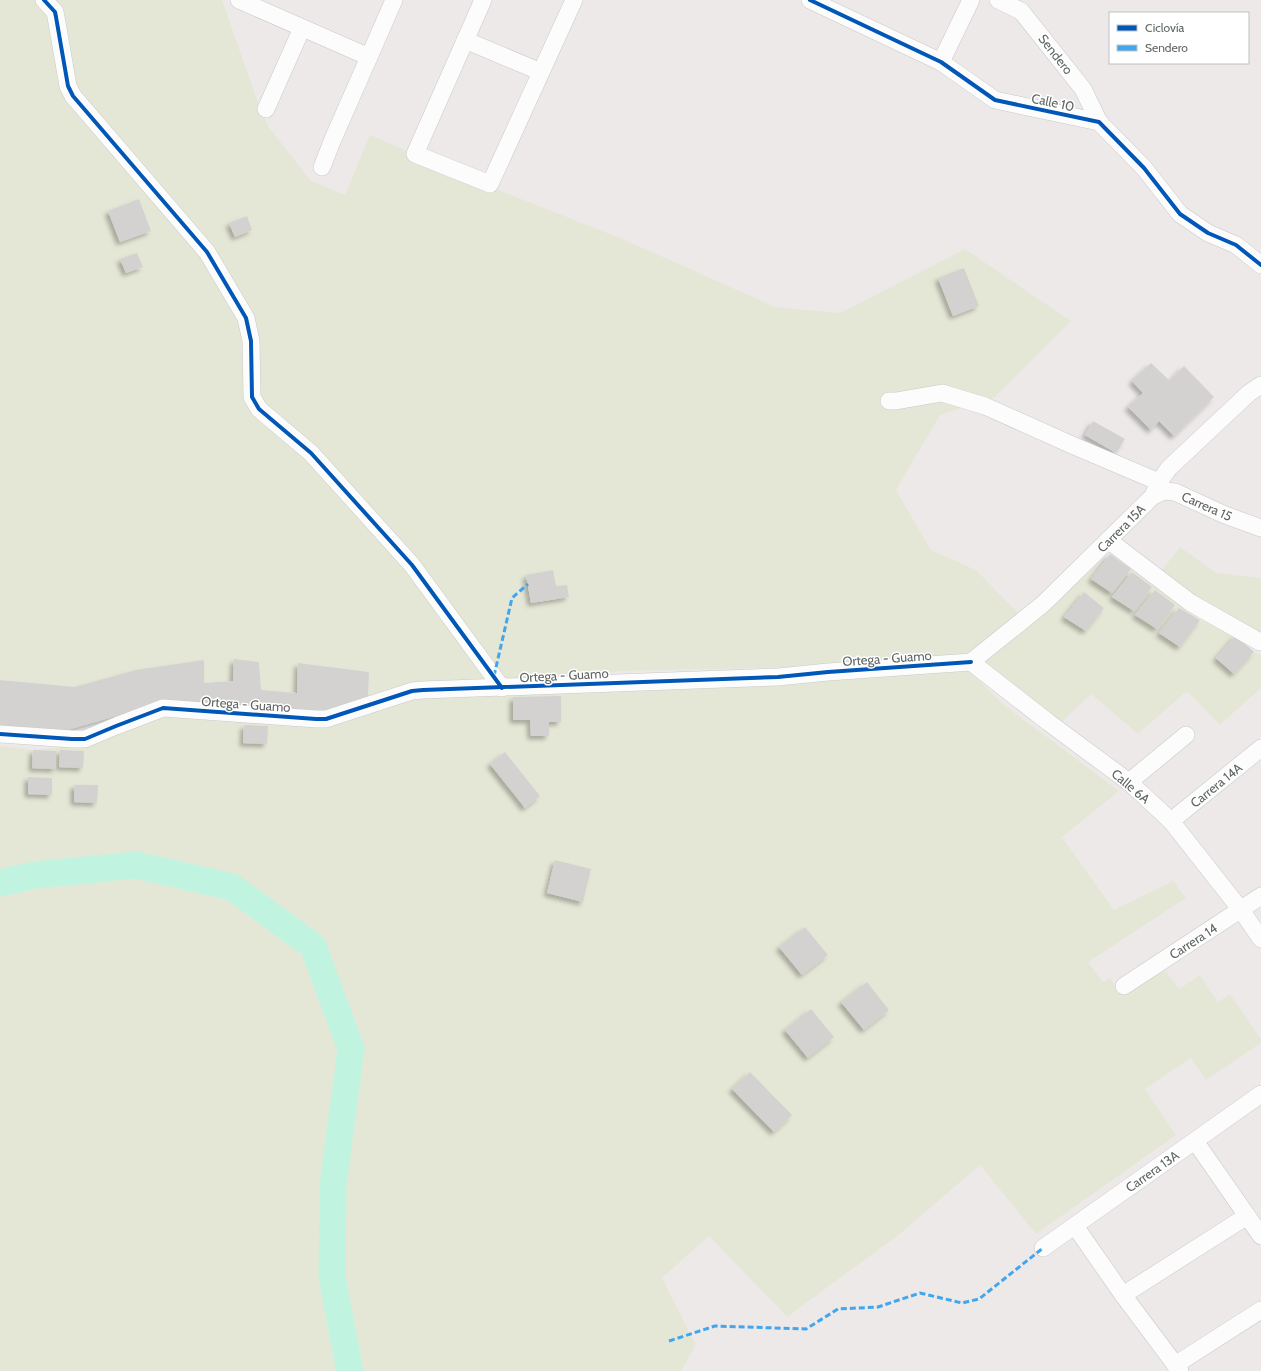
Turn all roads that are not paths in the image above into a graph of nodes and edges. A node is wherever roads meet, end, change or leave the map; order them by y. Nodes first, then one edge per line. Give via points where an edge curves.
1 (44, 0) edge
2 (240, 0) edge
3 (394, 0) edge
4 (482, 0) edge
5 (574, 0) edge
6 (810, 0) edge
7 (971, 0) edge
8 (998, 0) edge
9 (1025, 5) edge
10 (302, 28) junction
11 (465, 40) junction
12 (369, 57) junction
13 (941, 62) junction
14 (541, 72) junction
15 (266, 109) dead end
16 (1099, 122) junction
17 (322, 167) dead end
18 (1261, 264) edge
19 (1261, 385) edge
20 (889, 401) dead end
21 (1156, 489) junction
22 (1261, 528) edge
23 (1108, 540) junction
24 (1260, 642) edge
25 (971, 662) junction
26 (502, 688) junction
27 (0, 734) edge
28 (1186, 734) dead end
29 (1261, 748) edge
30 (1129, 782) junction
31 (1171, 821) junction
32 (1261, 896) edge
33 (1241, 910) junction
34 (1261, 938) edge
35 (1124, 986) dead end
36 (1261, 1094) edge
37 (1195, 1141) junction
38 (1247, 1216) junction
39 (1075, 1226) junction
40 (1261, 1236) edge
41 (1043, 1248) dead end
42 (1123, 1295) junction
43 (1261, 1310) edge
44 (1177, 1368) edge

1 - 26 street via 55,12 68,86 73,96 207,252 246,318 251,341 252,397 259,409 311,453 412,565
2 - 10 street
3 - 12 street
4 - 11 street
5 - 14 street
6 - 13 street, Calle 10
7 - 13 street
8 - 9 street, Sendero
9 - 16 street, Sendero via 1083,89
10 - 12 street
10 - 15 street
11 - 14 street
11 - 14 street via 415,154 490,184
12 - 17 street
13 - 16 street, Calle 10 via 995,100
16 - 18 street via 1144,168 1180,214 1208,233 1236,245
19 - 21 street, Carrera 15A via 1248,393 1174,463
20 - 21 street via 942,394 985,406 1072,445
21 - 22 street, Carrera 15 via 1175,492
21 - 23 street, Carrera 15A
23 - 24 street via 1191,603
23 - 25 street, Carrera 15A via 1043,604
25 - 26 street, Ortega - Guamo via 778,677
25 - 30 street, Calle 6A
26 - 27 street, Ortega - Guamo via 412,691 326,719 163,708 85,739
28 - 30 street
29 - 31 street, Carrera 14A
30 - 31 street, Calle 6A
31 - 33 street, Calle 6A
32 - 33 street, Carrera 14
33 - 34 street, Calle 6A
33 - 35 street, Carrera 14
36 - 37 street, Carrera 13A
37 - 38 street
37 - 39 street, Carrera 13A
38 - 40 street
38 - 42 street
39 - 41 street, Carrera 13A
39 - 42 street
42 - 44 street
43 - 44 street

